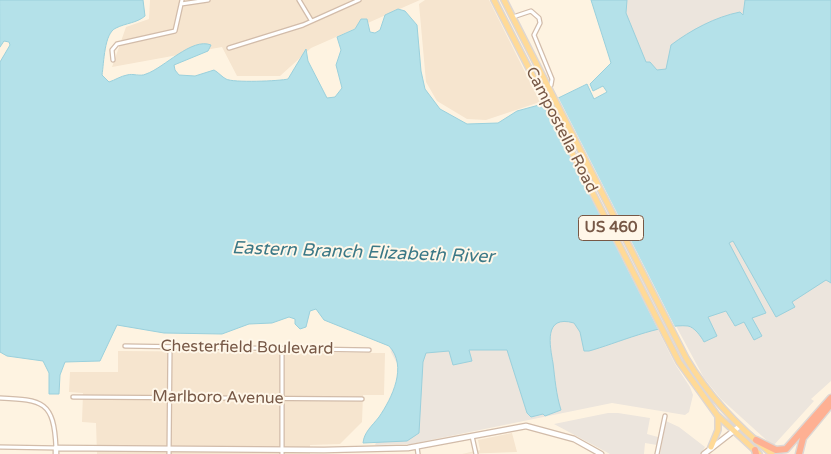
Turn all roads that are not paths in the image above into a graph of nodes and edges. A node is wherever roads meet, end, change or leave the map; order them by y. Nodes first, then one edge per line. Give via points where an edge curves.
1 (208, 0) edge
2 (298, 0) edge
3 (359, 0) edge
4 (494, 0) edge
5 (504, 0) edge
6 (182, 2) edge
7 (513, 16) junction
8 (311, 20) junction
9 (229, 48) dead end
10 (114, 60) dead end
11 (551, 85) dead end
12 (125, 346) dead end
13 (170, 347) junction
14 (282, 349) junction
15 (369, 350) dead end
16 (73, 397) dead end
17 (0, 398) edge
18 (170, 398) junction
19 (831, 398) edge
20 (282, 399) junction
21 (362, 399) dead end
22 (831, 404) edge
23 (718, 415) junction
24 (665, 416) dead end
25 (740, 426) junction
26 (734, 432) junction
27 (472, 436) junction
28 (756, 440) junction
29 (0, 447) edge
30 (417, 447) junction
31 (711, 447) junction
32 (56, 448) junction
33 (169, 451) edge
34 (282, 452) edge
35 (757, 453) edge
36 (56, 454) edge
37 (418, 454) edge
38 (476, 454) edge
39 (601, 454) edge
40 (658, 454) edge
41 (704, 454) edge
42 (772, 454) edge
43 (799, 454) edge

1 - 6 street
2 - 8 street
3 - 8 street
4 - 23 main road, Campostella Road / US 460 via 679,362
5 - 7 main road, Campostella Road / US 460
6 - 10 street via 176,29 115,45 111,52
7 - 11 street via 531,11 540,18 534,35 552,79
7 - 25 main road, Campostella Road / US 460 via 686,358 700,380
8 - 9 street
12 - 13 street, Chesterfield Boulevard
13 - 14 street, Chesterfield Boulevard
13 - 18 street
14 - 15 street, Chesterfield Boulevard
14 - 20 street
16 - 18 street, Marlboro Avenue
17 - 32 street via 30,399 46,407 55,427
18 - 20 street, Marlboro Avenue
18 - 33 street
19 - 28 highway via 786,449 776,450
20 - 21 street, Marlboro Avenue
20 - 34 street
22 - 43 highway via 803,438
23 - 26 main road, US 460
23 - 31 main road via 718,430
24 - 40 street
25 - 26 street
25 - 28 main road, US 460
26 - 31 street
26 - 35 main road, US 460
27 - 30 street
27 - 38 street
27 - 39 street via 526,426 574,439
28 - 42 main road, US 460
29 - 32 street
30 - 34 street
30 - 37 street
31 - 41 street
32 - 33 street
32 - 36 street
33 - 34 street

